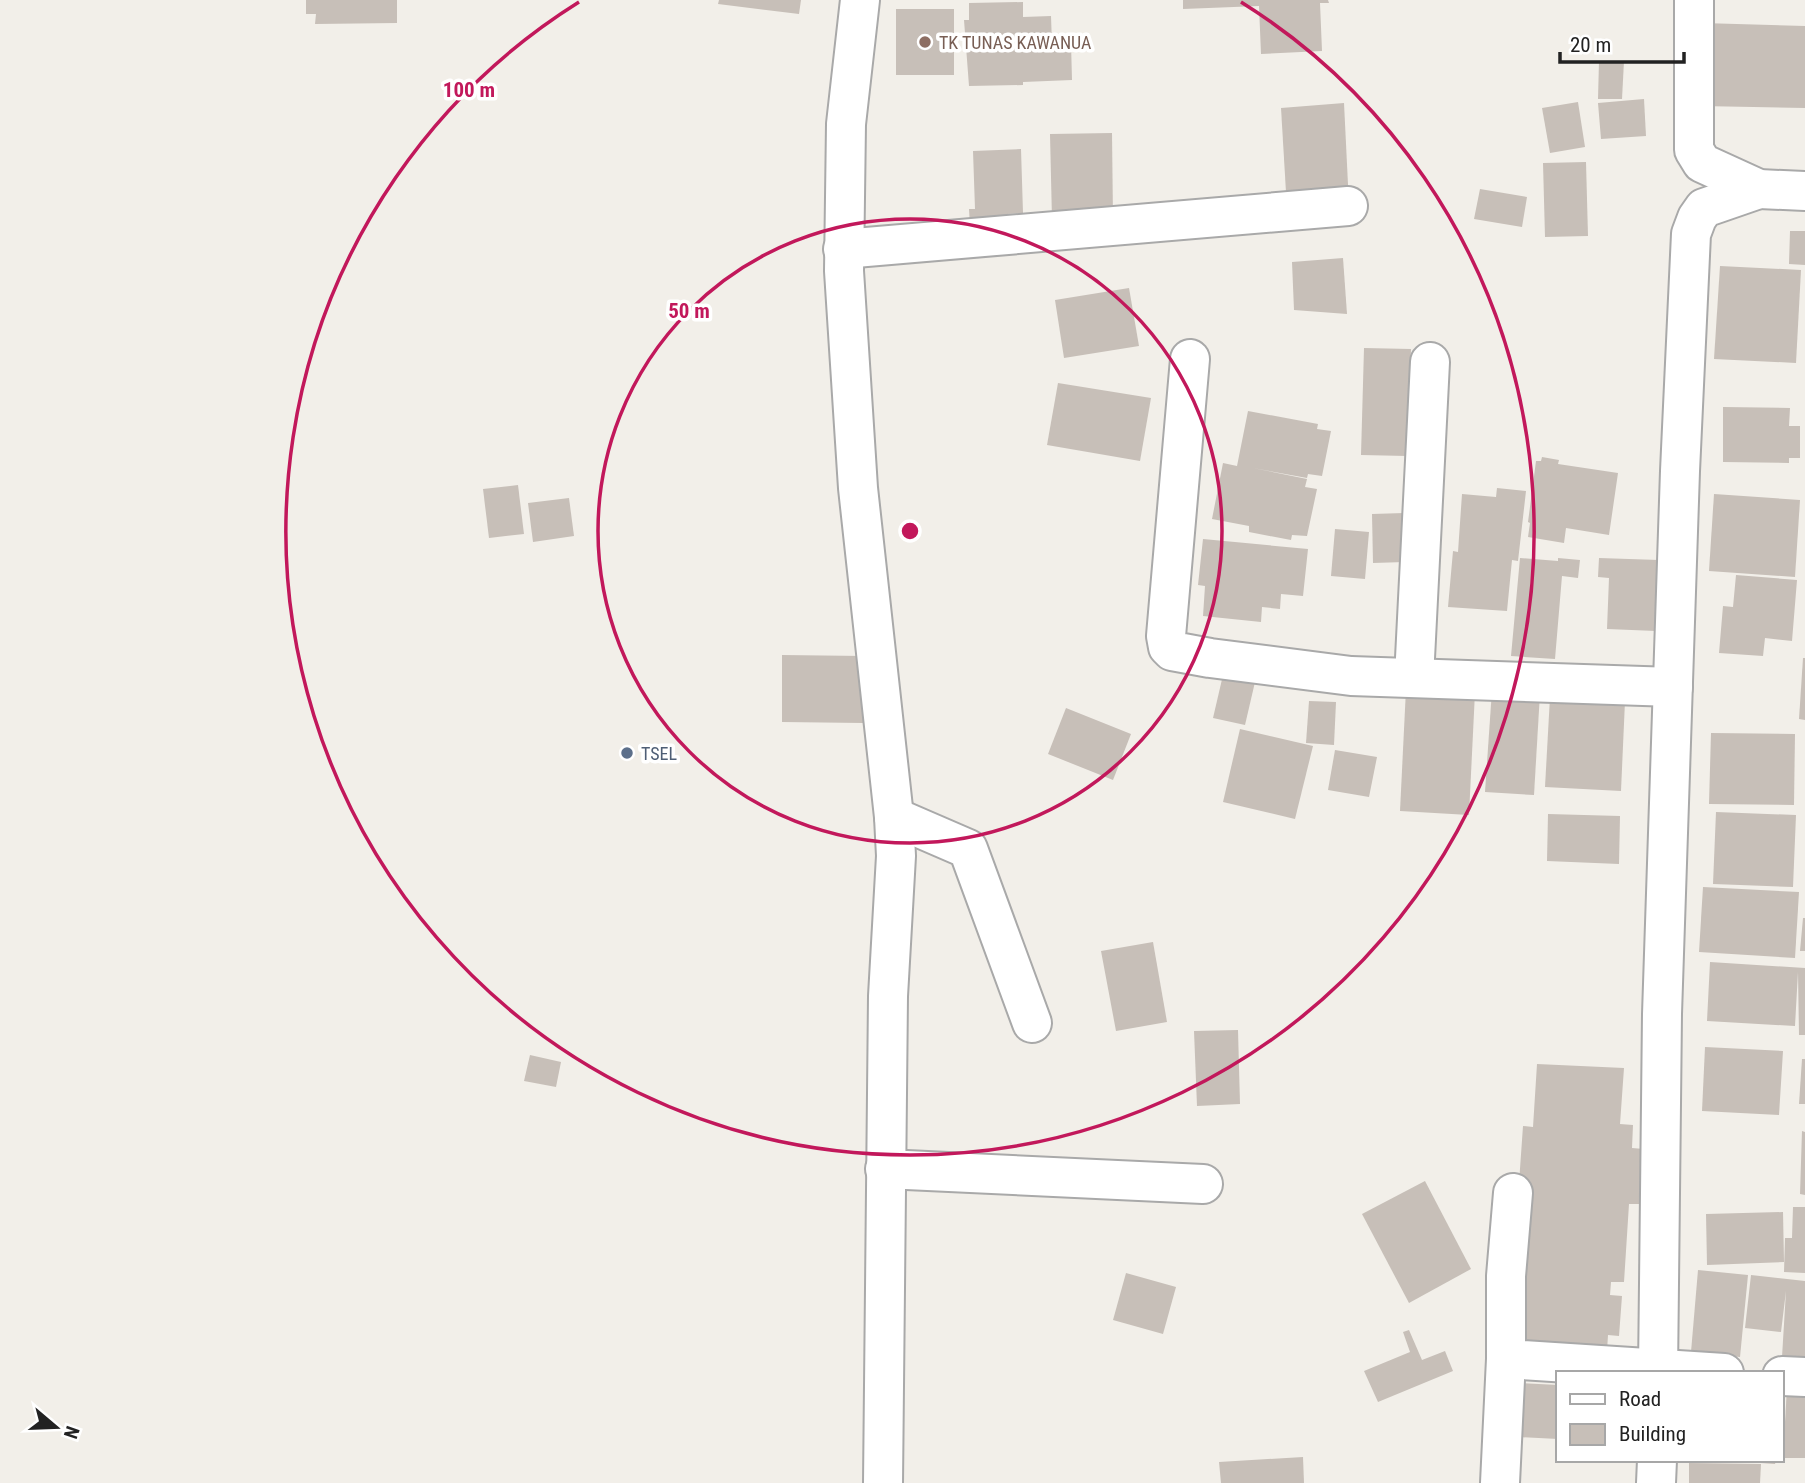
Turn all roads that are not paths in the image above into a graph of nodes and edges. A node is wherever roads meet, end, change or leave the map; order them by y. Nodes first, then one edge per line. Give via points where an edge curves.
1 (860, 0) edge
2 (1694, 0) edge
3 (1759, 189) junction
4 (1805, 191) edge
5 (1348, 206) dead end
6 (843, 249) junction
7 (1190, 359) dead end
8 (1430, 362) dead end
9 (1414, 678) junction
10 (1673, 687) junction
11 (894, 817) junction
12 (1032, 1023) dead end
13 (886, 1169) junction
14 (1203, 1184) dead end
15 (1513, 1193) dead end
16 (1506, 1359) junction
17 (1658, 1371) edge
18 (1784, 1376) edge
19 (1805, 1377) edge
20 (1657, 1462) edge
21 (883, 1483) edge
22 (1500, 1483) edge
23 (1656, 1483) edge

1 - 6 street via 846,124
2 - 3 street via 1694,150 1702,163
3 - 4 street
3 - 10 street via 1704,208 1691,234
5 - 6 street
6 - 11 street via 858,488
7 - 9 street via 1168,647 1184,654 1287,668
8 - 9 street
9 - 10 street
10 - 17 street via 1662,1014
11 - 12 street via 968,849
11 - 13 street
13 - 14 street
13 - 21 street
15 - 16 street
16 - 17 street
16 - 22 street
18 - 19 street
20 - 23 street

